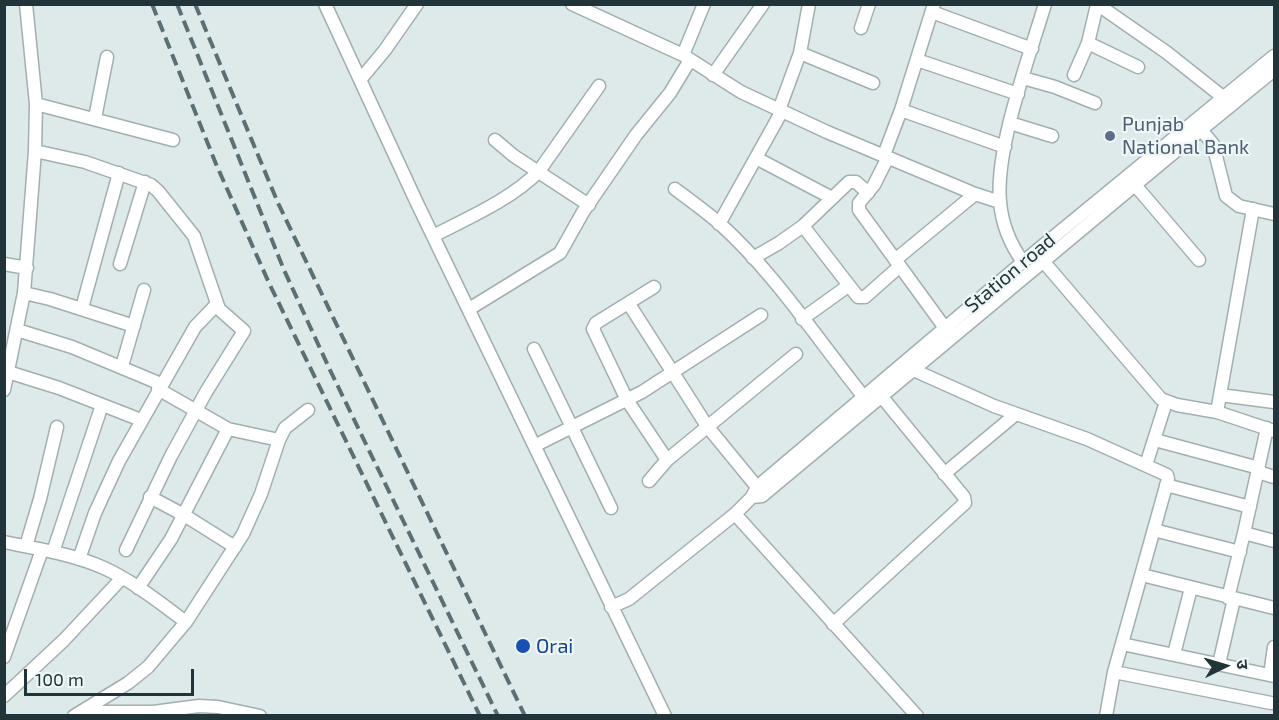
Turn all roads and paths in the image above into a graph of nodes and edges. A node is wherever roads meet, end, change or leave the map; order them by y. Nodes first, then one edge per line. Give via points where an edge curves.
1 (26, 4) edge
2 (324, 4) edge
3 (417, 4) edge
4 (572, 4) edge
5 (704, 4) edge
6 (763, 4) edge
7 (809, 4) edge
8 (869, 4) edge
9 (1045, 4) edge
10 (1097, 5) edge
11 (933, 8) edge
12 (861, 28) dead end
13 (1088, 43) junction
14 (1032, 49) junction
15 (800, 53) junction
16 (1275, 56) edge
17 (107, 57) dead end
18 (687, 58) junction
19 (917, 60) junction
20 (1138, 67) dead end
21 (713, 75) junction
22 (1074, 75) dead end
23 (1273, 75) edge
24 (1023, 78) junction
25 (360, 80) junction
26 (873, 83) dead end
27 (599, 86) dead end
28 (1018, 94) junction
29 (1224, 98) junction
30 (1095, 103) dead end
31 (36, 104) junction
32 (781, 110) junction
33 (901, 110) junction
34 (95, 118) junction
35 (1010, 123) junction
36 (1197, 126) junction
37 (1052, 136) dead end
38 (173, 140) dead end
39 (495, 140) dead end
40 (1005, 147) junction
41 (36, 151) junction
42 (886, 156) junction
43 (756, 158) junction
44 (539, 171) junction
45 (119, 173) junction
46 (145, 182) junction
47 (1135, 185) junction
48 (675, 189) dead end
49 (868, 194) junction
50 (975, 194) junction
51 (832, 198) junction
52 (1000, 202) junction
53 (589, 205) junction
54 (1253, 209) junction
55 (1275, 214) edge
56 (719, 224) junction
57 (803, 226) junction
58 (433, 236) junction
59 (753, 258) junction
60 (1199, 260) dead end
61 (1043, 261) junction
62 (1023, 262) junction
63 (898, 263) junction
64 (4, 264) edge
65 (120, 264) dead end
66 (27, 268) junction
67 (848, 286) junction
68 (654, 287) dead end
69 (144, 290) dead end
70 (24, 293) junction
71 (217, 304) junction
72 (629, 304) junction
73 (82, 308) junction
74 (469, 309) junction
75 (760, 315) dead end
76 (802, 319) junction
77 (134, 326) junction
78 (945, 328) junction
79 (17, 330) junction
80 (534, 349) dead end
81 (796, 354) dead end
82 (122, 366) junction
83 (908, 368) junction
84 (8, 372) junction
85 (674, 372) junction
86 (160, 386) junction
87 (4, 390) edge
88 (1220, 395) junction
89 (864, 397) junction
90 (882, 397) junction
91 (627, 400) junction
92 (1166, 402) junction
93 (1275, 402) edge
94 (102, 405) junction
95 (308, 410) dead end
96 (195, 412) junction
97 (1217, 412) junction
98 (1016, 414) junction
99 (141, 420) junction
100 (707, 426) junction
101 (57, 427) dead end
102 (573, 427) junction
103 (228, 429) junction
104 (1271, 429) edge
105 (279, 440) junction
106 (1155, 440) junction
107 (536, 445) junction
108 (667, 460) junction
109 (1146, 465) junction
110 (1258, 470) junction
111 (944, 474) junction
112 (1275, 477) edge
113 (649, 481) dead end
114 (1166, 485) junction
115 (755, 492) junction
116 (150, 497) junction
117 (1250, 507) junction
118 (611, 508) dead end
119 (735, 514) junction
120 (184, 515) junction
121 (1154, 530) junction
122 (1244, 533) junction
123 (1275, 541) edge
124 (4, 542) edge
125 (26, 546) junction
126 (235, 547) junction
127 (126, 550) dead end
128 (48, 551) junction
129 (1240, 552) junction
130 (79, 559) junction
131 (1142, 575) junction
132 (122, 578) junction
133 (138, 588) junction
134 (1191, 588) junction
135 (1231, 598) junction
136 (611, 607) junction
137 (1275, 608) edge
138 (186, 622) junction
139 (833, 624) junction
140 (1122, 645) junction
141 (1275, 647) edge
142 (1174, 654) junction
143 (4, 657) edge
144 (1219, 664) junction
145 (1114, 672) junction
146 (1272, 675) edge
147 (4, 696) edge
148 (1271, 703) dead end
149 (78, 714) edge
150 (96, 714) edge
151 (260, 716) edge
152 (665, 716) edge
153 (917, 716) edge
154 (1106, 716) edge

1 - 31 street
2 - 25 street
3 - 25 street
4 - 18 street
5 - 18 street
6 - 21 street
7 - 15 street
8 - 12 street
9 - 14 street
10 - 13 street
10 - 29 street
11 - 14 street
11 - 19 street
13 - 20 street
13 - 22 street
14 - 24 street
15 - 26 street
15 - 32 street
16 - 29 street, Station road
17 - 34 street
18 - 21 street
18 - 53 street via 670,93
19 - 28 street
19 - 33 street
21 - 32 street
23 - 36 street, Station road
24 - 28 street
24 - 30 street
25 - 58 street
27 - 44 street
28 - 35 street
29 - 36 street, Station road
31 - 34 street
31 - 41 street
32 - 42 street
32 - 43 street
33 - 40 street
33 - 42 street
34 - 38 street
35 - 37 street
35 - 40 street
36 - 47 street, Station road
36 - 54 street via 1213,144 1226,196 1239,206
36 - 62 street, Station road
39 - 44 street
40 - 52 street
41 - 45 street
41 - 66 street
42 - 49 street
42 - 50 street
43 - 51 street
43 - 56 street
44 - 53 street
44 - 58 street via 520,187
45 - 46 street
45 - 73 street
46 - 65 street
46 - 71 street via 158,191 194,237
47 - 60 street
47 - 61 street, Station road
48 - 56 street
49 - 51 street via 852,181
49 - 63 street via 859,203 859,210
50 - 52 street
50 - 63 street
51 - 57 street
52 - 62 street via 1006,231
53 - 74 street via 560,253
54 - 55 street
54 - 88 street
56 - 59 street
57 - 59 street
57 - 67 street
58 - 74 street
59 - 76 street
61 - 83 street, Station road
61 - 92 street
62 - 78 street, Station road
63 - 67 street via 862,298
63 - 78 street
64 - 66 street
66 - 70 street
67 - 76 street
68 - 72 street
69 - 77 street
70 - 73 street
70 - 79 street
71 - 86 street via 195,327
71 - 96 street via 244,334
72 - 85 street
72 - 91 street via 596,323 593,329
73 - 77 street
74 - 107 street
75 - 85 street
76 - 89 street
77 - 82 street
78 - 83 street, Station road
79 - 82 street
79 - 84 street
80 - 102 street
81 - 100 street
82 - 86 street
83 - 89 street, Station road
83 - 90 street, Station road
83 - 98 street
84 - 87 street
84 - 94 street
85 - 91 street
85 - 100 street
86 - 96 street
86 - 99 street
88 - 93 street
88 - 97 street
89 - 115 street, Station road
90 - 111 street
90 - 115 street, Station road via 762,496
91 - 102 street
91 - 108 street
92 - 97 street
92 - 106 street
94 - 99 street
94 - 128 street
95 - 105 street via 285,428
96 - 103 street
96 - 116 street
97 - 104 street
98 - 109 street
98 - 111 street
99 - 130 street via 106,488
100 - 108 street
100 - 115 street
101 - 125 street
102 - 107 street
102 - 118 street
103 - 105 street
103 - 120 street
104 - 110 street
105 - 126 street via 261,494
106 - 109 street
106 - 110 street
107 - 136 street
108 - 113 street
109 - 114 street via 1167,475
110 - 112 street
110 - 117 street
111 - 139 street via 964,496 965,503
114 - 117 street
114 - 121 street
115 - 119 street, Station road
116 - 120 street
116 - 127 street
117 - 122 street
119 - 136 street, Station road via 629,599
119 - 139 street
120 - 126 street
120 - 133 street
121 - 129 street
121 - 131 street
122 - 123 street
122 - 129 street
124 - 125 street
125 - 128 street
126 - 138 street
128 - 130 street
128 - 143 street
129 - 135 street
130 - 132 street
131 - 134 street
131 - 140 street
132 - 133 street
132 - 147 street
133 - 138 street
134 - 135 street
134 - 142 street
135 - 137 street
135 - 144 street
136 - 152 street
138 - 149 street via 148,667
139 - 153 street
140 - 142 street
140 - 145 street
141 - 146 street
142 - 144 street
144 - 146 street
145 - 148 street
145 - 154 street
149 - 150 street
150 - 151 street via 199,706

